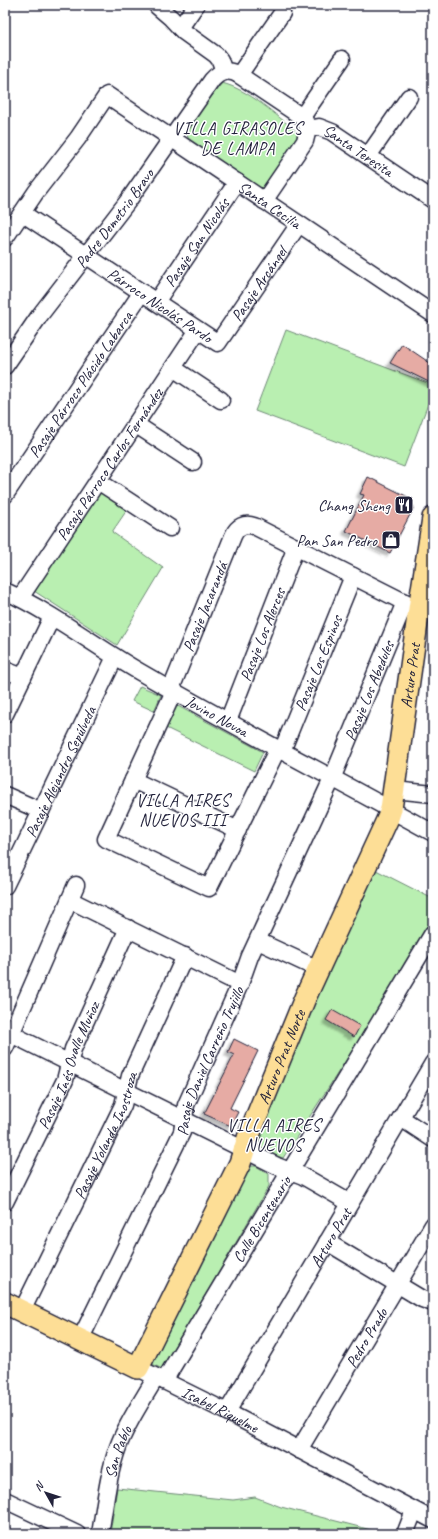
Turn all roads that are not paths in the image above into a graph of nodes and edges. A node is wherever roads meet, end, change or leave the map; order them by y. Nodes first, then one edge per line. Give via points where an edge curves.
1 (196, 5) edge
2 (157, 6) dead end
3 (282, 13) dead end
4 (180, 28) junction
5 (342, 59) dead end
6 (224, 72) junction
7 (239, 75) junction
8 (409, 97) dead end
9 (305, 123) junction
10 (172, 139) junction
11 (368, 156) junction
12 (237, 182) junction
13 (433, 200) edge
14 (264, 201) junction
15 (22, 213) junction
16 (299, 224) junction
17 (5, 238) edge
18 (87, 256) junction
19 (142, 292) junction
20 (156, 302) junction
21 (433, 314) edge
22 (198, 330) junction
23 (218, 343) joint
24 (5, 366) edge
25 (173, 368) junction
26 (221, 400) dead end
27 (135, 424) junction
28 (192, 462) dead end
29 (98, 480) junction
30 (5, 495) edge
31 (170, 528) dead end
32 (432, 529) edge
33 (296, 547) junction
34 (353, 576) junction
35 (5, 591) edge
36 (20, 598) junction
37 (412, 606) junction
38 (52, 617) junction
39 (114, 657) junction
40 (5, 670) edge
41 (23, 678) junction
42 (172, 690) junction
43 (5, 714) edge
44 (228, 721) junction
45 (280, 750) junction
46 (332, 779) junction
47 (133, 780) junction
48 (433, 794) edge
49 (5, 795) edge
50 (392, 800) junction
51 (41, 811) junction
52 (238, 830) junction
53 (433, 833) edge
54 (5, 886) edge
55 (209, 888) joint
56 (128, 928) junction
57 (433, 934) edge
58 (258, 941) junction
59 (185, 956) junction
60 (318, 969) junction
61 (240, 984) junction
62 (7, 1038) edge
63 (69, 1063) junction
64 (433, 1063) edge
65 (126, 1091) junction
66 (401, 1118) junction
67 (184, 1120) junction
68 (433, 1138) edge
69 (244, 1149) junction
70 (290, 1171) junction
71 (5, 1202) edge
72 (350, 1203) junction
73 (433, 1225) edge
74 (327, 1242) junction
75 (397, 1284) junction
76 (433, 1303) edge
77 (13, 1307) edge
78 (80, 1340) junction
79 (153, 1375) junction
80 (227, 1412) junction
81 (299, 1450) junction
82 (5, 1500) edge
83 (414, 1511) junction
84 (433, 1520) edge
85 (77, 1534) edge
86 (100, 1534) edge
87 (405, 1534) edge

1 - 4 street
2 - 4 street
3 - 7 street
4 - 6 street via 216,55
5 - 9 street
6 - 7 street
6 - 10 street, Padre Demetrio Bravo via 215,76
7 - 9 street
8 - 11 street
9 - 11 street, Santa Teresita via 328,130
9 - 14 street via 304,141
10 - 12 street, Santa Cecilia
10 - 15 street, Santa Cecilia via 107,95
10 - 18 street, Padre Demetrio Bravo
11 - 13 street, Santa Teresita
12 - 14 street, Santa Cecilia
12 - 20 street, Pasaje San Nicolás
14 - 16 street, Santa Cecilia
15 - 17 street
15 - 18 street, Párroco Nicolás Pardo
16 - 21 street, Santa Cecilia
16 - 23 street, Pasaje Arcángel
18 - 19 street, Párroco Nicolás Pardo
18 - 24 street, Padre Demetrio Bravo
19 - 20 street, Párroco Nicolás Pardo
19 - 30 street, Pasaje Párroco Plácido Labarca
20 - 22 street, Párroco Nicolás Pardo
22 - 23 street, Párroco Nicolás Pardo
22 - 25 street, Pasaje Párroco Carlos Fernández
25 - 26 street
25 - 27 street, Pasaje Párroco Carlos Fernández
27 - 28 street
27 - 29 street, Pasaje Párroco Carlos Fernández
29 - 31 street
29 - 36 street, Pasaje Párroco Carlos Fernández
32 - 37 main road, Arturo Prat
33 - 34 street
33 - 42 street, Pasaje Jacarandá via 250,525 241,526 234,532
33 - 44 street, Pasaje Los Alerces
34 - 37 street
34 - 45 street, Pasaje Los Espinos
35 - 36 street, Jovino Novoa
36 - 38 street, Jovino Novoa
37 - 46 street, Pasaje Los Abedules
37 - 50 main road, Arturo Prat
38 - 39 street, Jovino Novoa
38 - 41 street
39 - 42 street, Jovino Novoa
39 - 51 street, Pasaje Alejandro Sepúlveda
40 - 41 street
41 - 43 street
42 - 44 street, Jovino Novoa
42 - 47 street, Pasaje Jacarandá
44 - 45 street, Jovino Novoa
45 - 46 street, Jovino Novoa
45 - 52 street, Pasaje Los Espinos
46 - 50 street, Jovino Novoa
46 - 58 street, Pasaje Daniel Carreño Trujillo
47 - 52 street
47 - 55 street, Pasaje Jacarandá via 106,839
48 - 50 street
49 - 51 street
50 - 53 street, Jovino Novoa
50 - 60 main road, Arturo Prat Norte via 381,834
51 - 54 street, Pasaje Alejandro Sepúlveda
52 - 55 street, Pasaje Los Espinos
56 - 59 street
56 - 62 street via 73,893
56 - 63 street, Pasaje Inés Ovalle Muñoz
57 - 70 street, Calle Bicentenario
58 - 60 street
58 - 61 street, Pasaje Daniel Carreño Trujillo
59 - 61 street
59 - 65 street, Pasaje Yolanda Inostroza via 130,1076
60 - 69 main road, Arturo Prat Norte
61 - 67 street, Pasaje Daniel Carreño Trujillo via 186,1105
62 - 63 street
63 - 65 street
63 - 71 street, Pasaje Inés Ovalle Muñoz via 65,1080
64 - 66 street, Arturo Prat
65 - 67 street
65 - 77 street, Pasaje Yolanda Inostroza via 123,1105
66 - 68 street
66 - 72 street, Arturo Prat
67 - 69 street
67 - 78 street, Pasaje Daniel Carreño Trujillo via 182,1132
69 - 70 street
69 - 79 main road, Arturo Prat Norte
70 - 72 street
70 - 79 street, Calle Bicentenario
72 - 74 street, Arturo Prat
73 - 75 street, Pedro Prado
74 - 75 street
74 - 80 street, Arturo Prat
75 - 76 street
75 - 81 street, Pedro Prado
77 - 78 main road, Isabel Riquelme
78 - 79 main road, Isabel Riquelme
79 - 80 street, Isabel Riquelme
79 - 86 street, San Pablo via 117,1449
80 - 81 street, Isabel Riquelme
81 - 83 street, Isabel Riquelme
82 - 85 street
83 - 84 street, Isabel Riquelme
83 - 87 street

